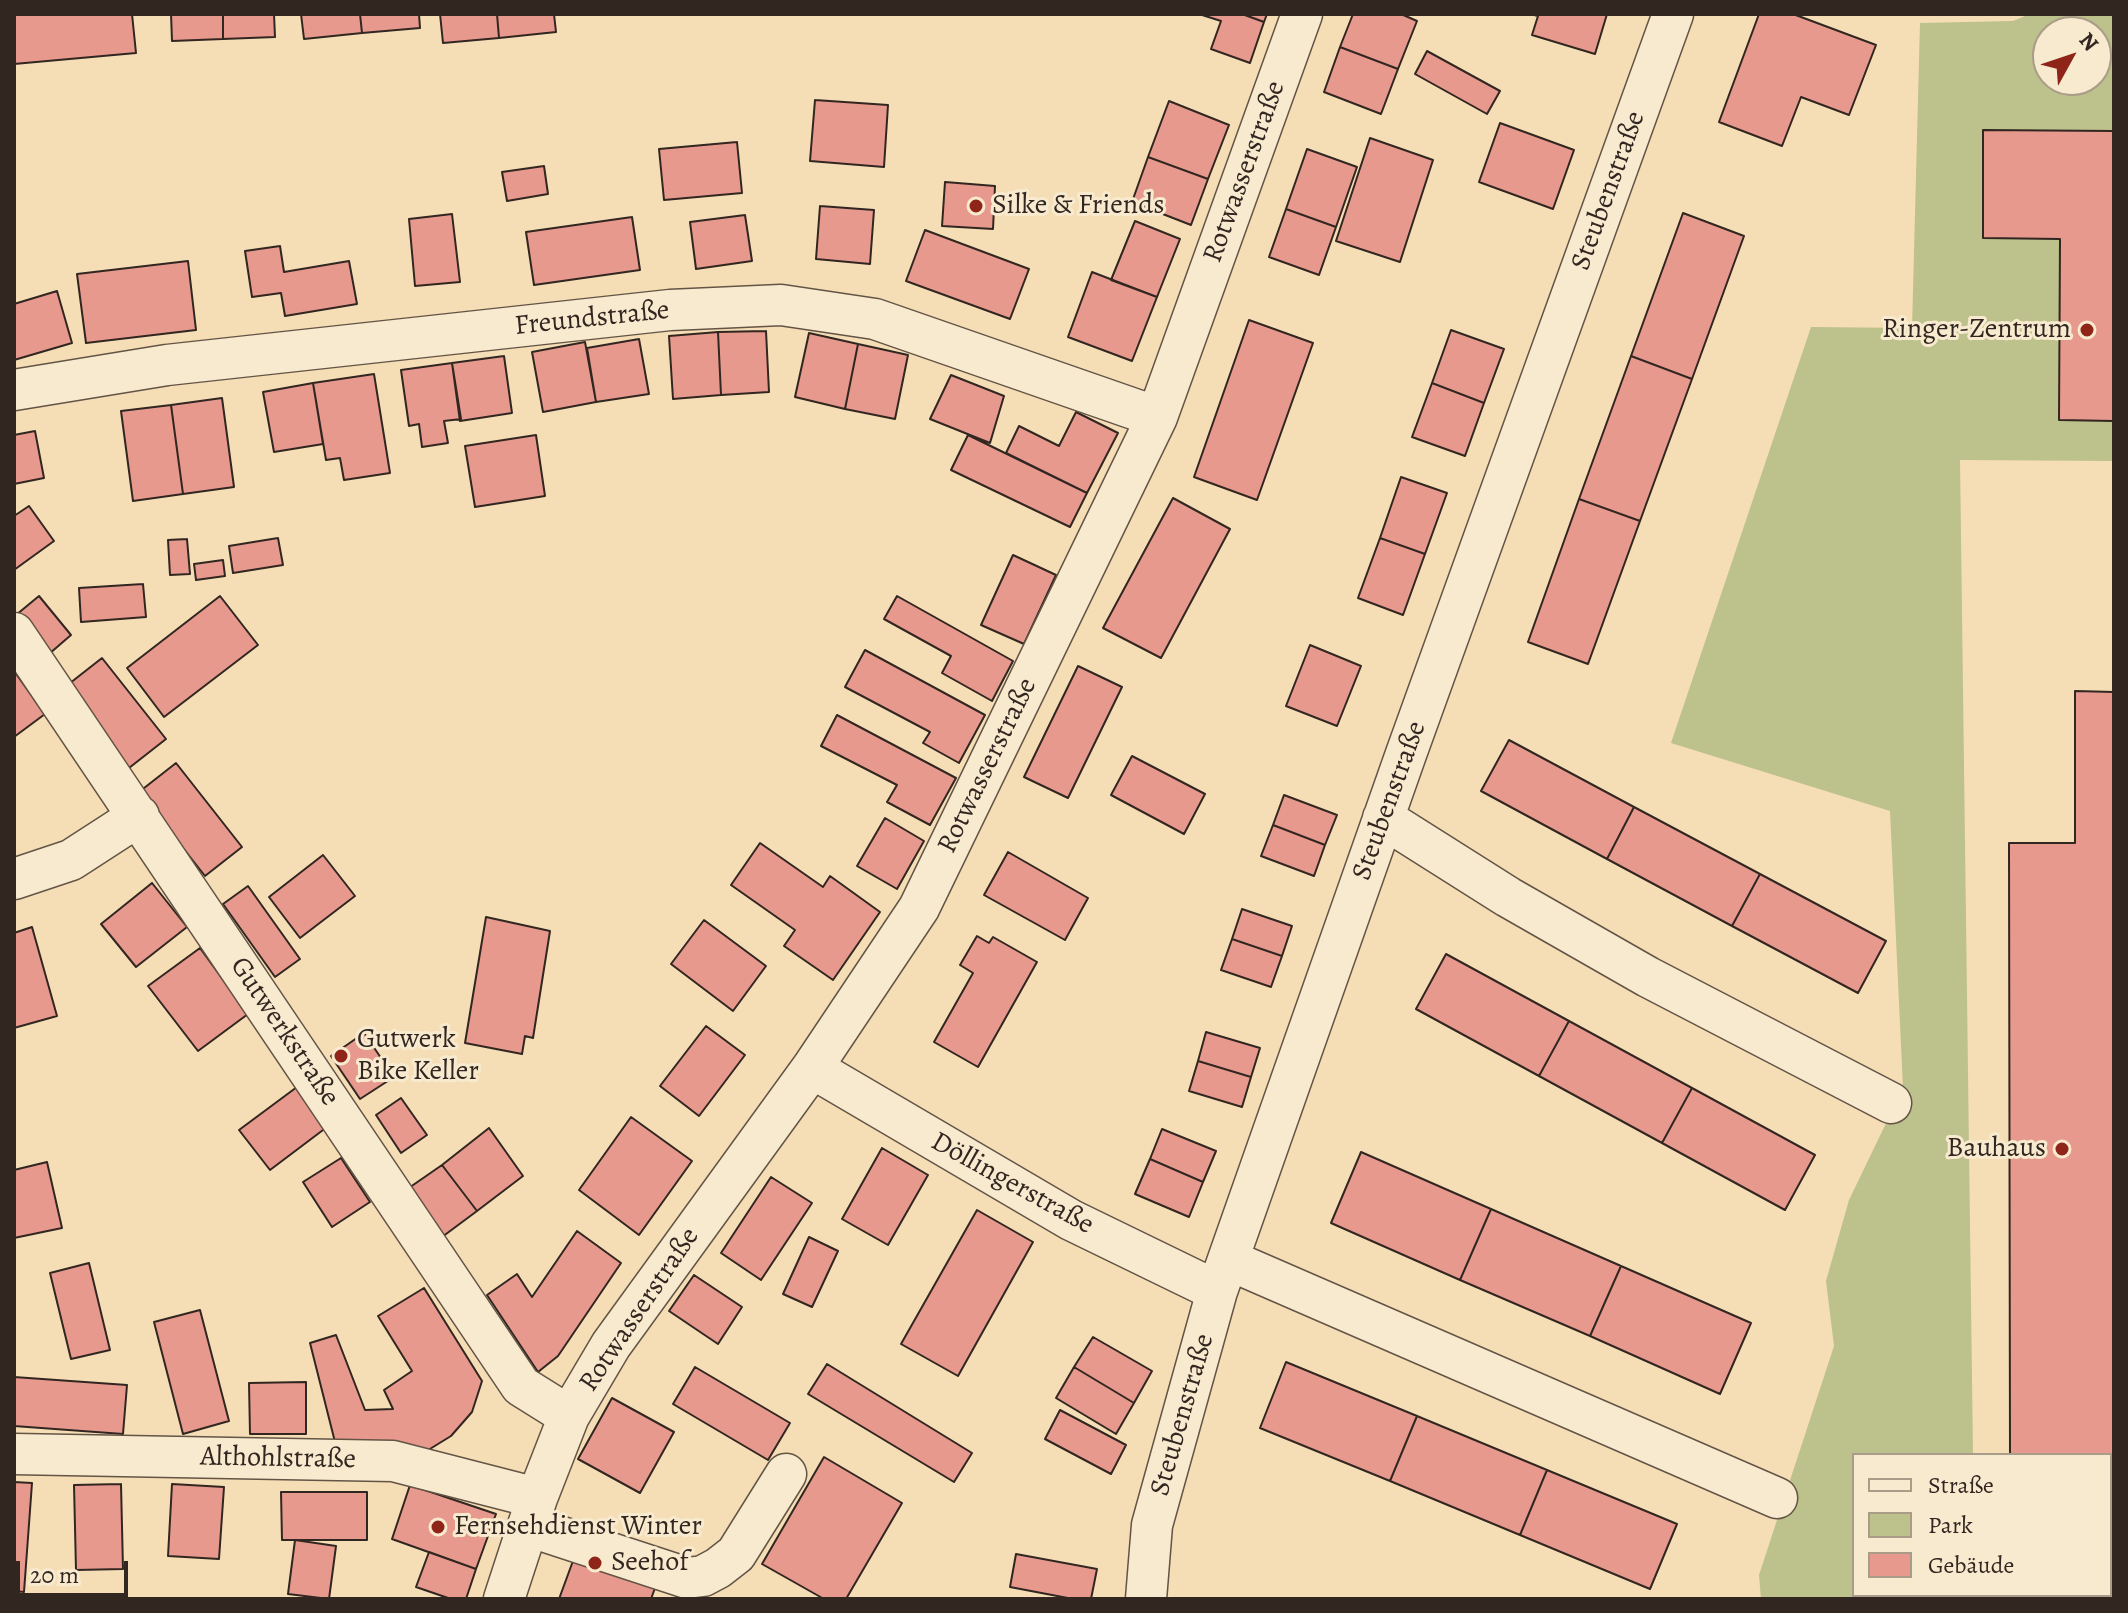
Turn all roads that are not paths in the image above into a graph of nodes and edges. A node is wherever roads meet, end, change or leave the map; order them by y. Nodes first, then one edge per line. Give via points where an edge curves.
1 (1302, 14) edge
2 (1673, 14) edge
3 (14, 390) edge
4 (1157, 417) junction
5 (14, 633) edge
6 (139, 816) junction
7 (1383, 818) junction
8 (14, 879) edge
9 (812, 1068) junction
10 (1891, 1103) dead end
11 (1223, 1276) junction
12 (569, 1416) junction
13 (14, 1454) edge
14 (786, 1474) dead end
15 (1777, 1498) dead end
16 (533, 1512) junction
17 (504, 1599) edge
18 (1146, 1599) edge

1 - 4 street, Rotwasserstraße
2 - 7 street, Steubenstraße
3 - 4 street, Freundstraße via 183,364 670,310 781,305 875,319
4 - 9 street, Rotwasserstraße via 919,908
5 - 6 street, Gutwerkstraße
6 - 8 street via 71,860
6 - 12 street, Gutwerkstraße via 521,1386
7 - 10 street via 1648,977
7 - 11 street, Steubenstraße
9 - 11 street, Döllingerstraße via 1071,1220
9 - 12 street, Rotwasserstraße via 611,1345
11 - 15 street, Döllingerstraße
11 - 18 street, Steubenstraße via 1152,1525
12 - 16 street, Rotwasserstraße
13 - 16 street, Althohlstraße via 393,1461
14 - 16 street, Althohlstraße via 736,1554 703,1576 687,1578
16 - 17 street, Rotwasserstraße

